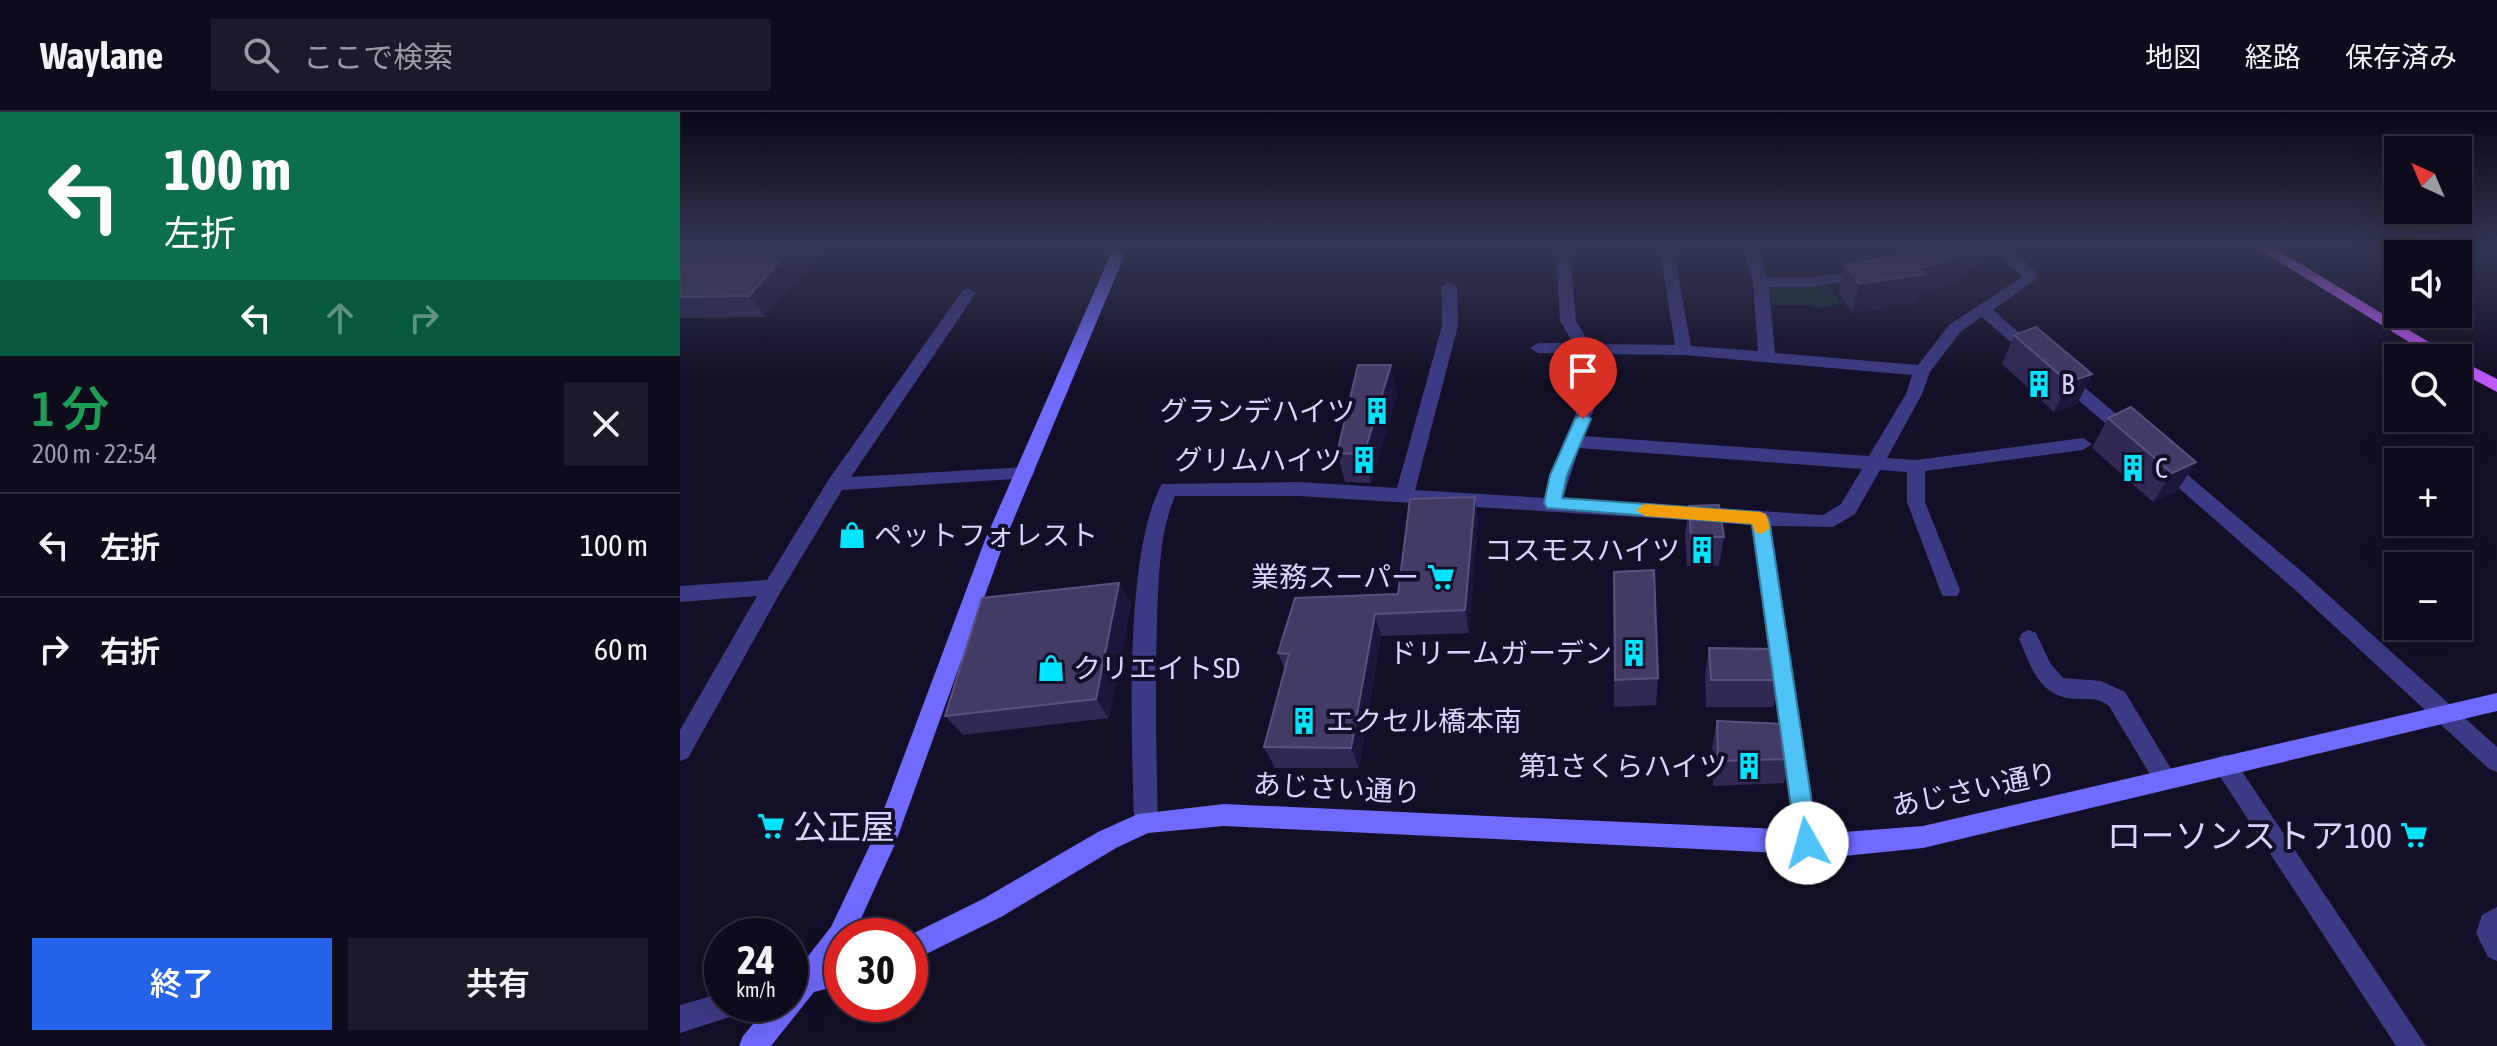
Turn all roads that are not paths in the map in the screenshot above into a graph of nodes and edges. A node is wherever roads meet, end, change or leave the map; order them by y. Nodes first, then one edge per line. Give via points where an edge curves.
1 (1102, 291) edge
2 (1449, 291) edge
3 (1566, 291) edge
4 (1674, 291) edge
5 (1761, 291) edge
6 (2012, 291) edge
7 (2335, 291) edge
8 (968, 293) dead end
9 (1984, 310) junction
10 (2424, 344) edge
11 (1538, 348) dead end
12 (1586, 348) junction
13 (1684, 350) junction
14 (1767, 356) junction
15 (1922, 371) junction
16 (2472, 372) edge
17 (2497, 386) edge
18 (1575, 442) junction
19 (2083, 444) dead end
20 (1874, 463) junction
21 (1916, 466) junction
22 (1025, 473) junction
23 (836, 484) junction
24 (1404, 496) junction
25 (1553, 503) junction
26 (1760, 519) junction
27 (773, 587) junction
28 (1950, 590) dead end
29 (680, 594) edge
30 (2029, 639) dead end
31 (2497, 702) edge
32 (2446, 714) junction
33 (680, 751) edge
34 (2497, 762) edge
35 (2225, 765) junction
36 (2165, 779) junction
37 (1146, 822) junction
38 (1807, 843) junction
39 (2497, 920) edge
40 (928, 940) edge
41 (2497, 948) edge
42 (808, 976) edge
43 (704, 1012) edge
44 (680, 1019) edge
45 (772, 1022) edge
46 (753, 1046) edge
47 (2412, 1046) edge

1 - 22 street
2 - 24 street via 1450,326
3 - 12 street via 1568,321
4 - 13 street
5 - 14 street
6 - 9 street
7 - 10 main road
8 - 23 street
9 - 15 street via 1951,332
9 - 32 street
11 - 12 street
12 - 13 street
12 - 18 street via 1600,374
13 - 14 street
14 - 15 street
15 - 20 street
16 - 17 main road
18 - 20 street
18 - 25 street
19 - 21 street
20 - 21 street
20 - 26 street via 1848,509 1835,519
21 - 28 street via 1916,502
22 - 23 street
22 - 42 street via 995,540 883,844 840,936
23 - 27 street
24 - 25 street
24 - 37 street via 1298,489 1174,487 1165,492 1148,590
25 - 26 street
26 - 38 street
27 - 29 street
27 - 33 street
30 - 36 street via 2053,683 2069,690 2097,689 2117,700
31 - 32 street, あじさい通り
32 - 34 street
32 - 35 street, あじさい通り
35 - 36 street, あじさい通り
35 - 47 street
36 - 38 street, あじさい通り via 1923,837
37 - 38 street, あじさい通り via 1224,815
37 - 40 street, あじさい通り
39 - 41 street via 2489,933
43 - 44 street
45 - 46 street

